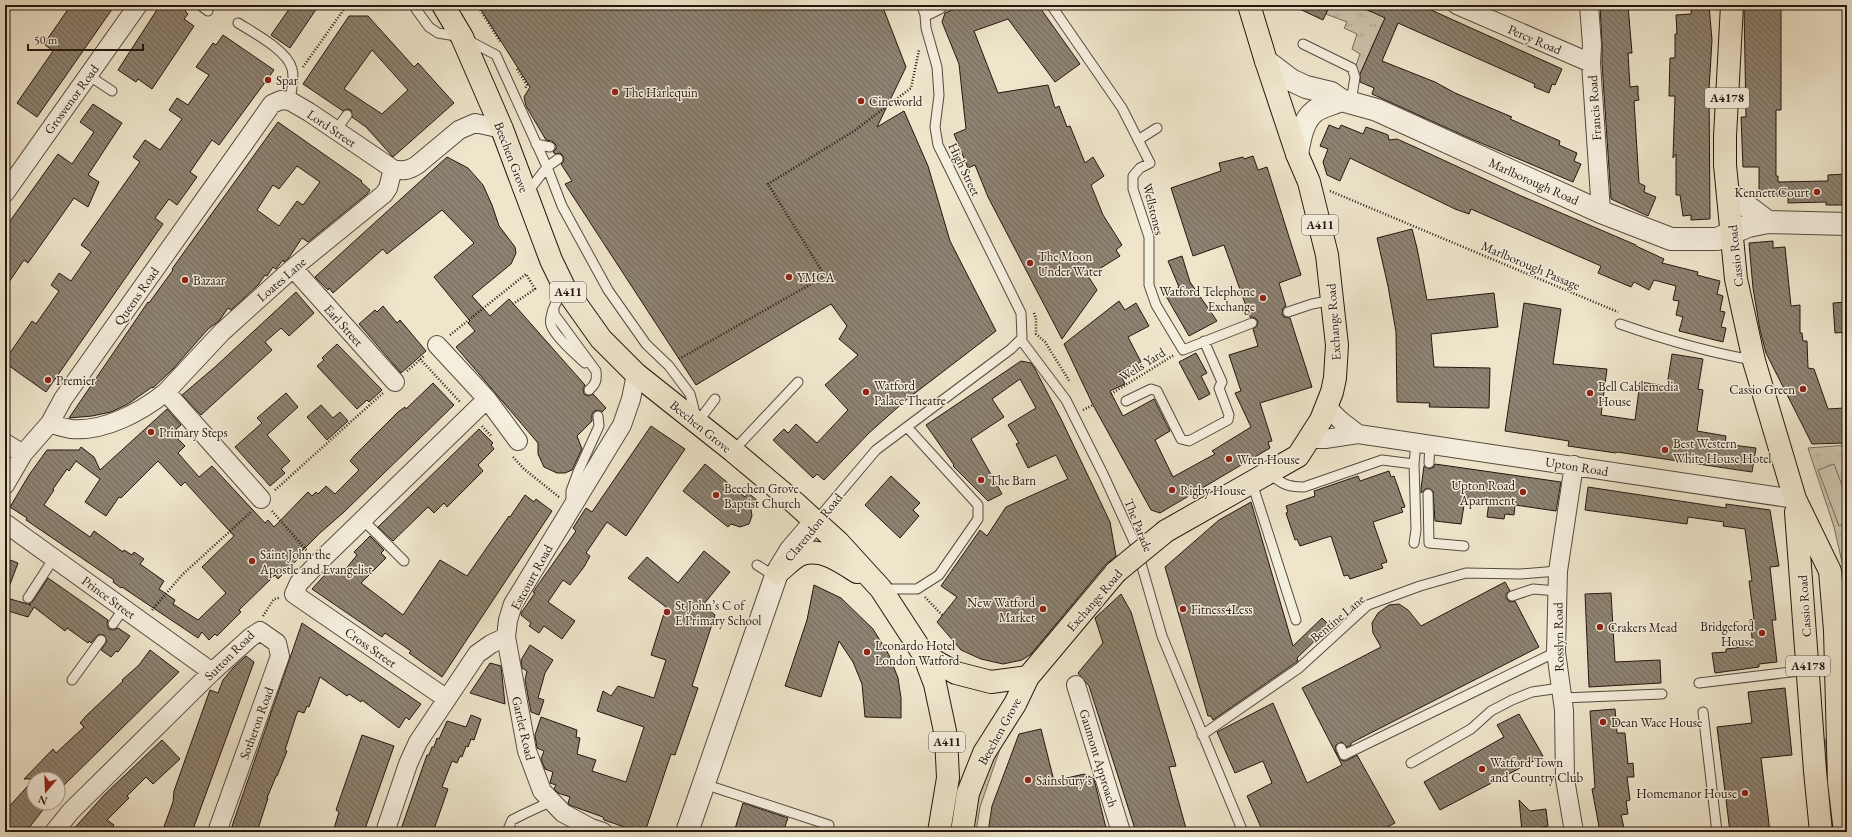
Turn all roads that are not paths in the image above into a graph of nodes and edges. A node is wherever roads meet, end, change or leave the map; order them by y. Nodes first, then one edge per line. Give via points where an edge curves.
1 (138, 5) edge
2 (200, 5) edge
3 (413, 5) edge
4 (443, 5) edge
5 (1051, 5) edge
6 (1249, 5) edge
7 (1457, 5) edge
8 (1589, 5) edge
9 (1732, 5) edge
10 (929, 7) edge
11 (208, 11) dead end
12 (238, 23) dead end
13 (462, 37) junction
14 (1303, 44) dead end
15 (1266, 61) junction
16 (1591, 63) junction
17 (88, 75) junction
18 (112, 91) dead end
19 (290, 101) junction
20 (1346, 101) junction
21 (346, 115) dead end
22 (1157, 128) dead end
23 (502, 129) junction
24 (336, 130) junction
25 (1138, 140) junction
26 (536, 144) junction
27 (550, 147) dead end
28 (1296, 154) junction
29 (558, 159) dead end
30 (547, 167) junction
31 (393, 169) junction
32 (1728, 192) junction
33 (5, 193) edge
34 (526, 194) junction
35 (1602, 212) junction
36 (1768, 222) junction
37 (1847, 224) edge
38 (1731, 234) junction
39 (293, 268) junction
40 (564, 287) junction
41 (1333, 300) junction
42 (1288, 312) dead end
43 (1252, 323) dead end
44 (1620, 324) dead end
45 (1022, 339) junction
46 (1204, 341) junction
47 (437, 345) road end
48 (1754, 361) junction
49 (636, 374) junction
50 (395, 382) road end
51 (798, 382) dead end
52 (590, 390) dead end
53 (166, 392) junction
54 (487, 399) junction
55 (715, 399) dead end
56 (1126, 401) dead end
57 (1327, 407) junction
58 (598, 416) dead end
59 (50, 423) junction
60 (697, 423) junction
61 (907, 427) junction
62 (1358, 434) junction
63 (1308, 439) junction
64 (5, 443) edge
65 (1423, 443) junction
66 (513, 447) road end
67 (733, 451) junction
68 (23, 454) junction
69 (1429, 463) dead end
70 (1414, 464) junction
71 (1574, 465) junction
72 (1260, 478) junction
73 (5, 484) edge
74 (1428, 494) dead end
75 (1795, 499) junction
76 (262, 500) road end
77 (571, 508) junction
78 (363, 520) junction
79 (816, 521) junction
80 (5, 523) edge
81 (1414, 543) dead end
82 (1464, 546) dead end
83 (54, 558) junction
84 (404, 561) dead end
85 (757, 565) dead end
86 (1558, 571) junction
87 (777, 575) junction
88 (881, 588) junction
89 (1558, 591) junction
90 (1512, 596) dead end
91 (28, 598) dead end
92 (124, 608) junction
93 (1296, 620) dead end
94 (113, 624) dead end
95 (251, 637) joint
96 (506, 637) junction
97 (101, 640) dead end
98 (1556, 652) junction
99 (924, 655) junction
100 (1808, 670) junction
101 (212, 672) junction
102 (1028, 677) junction
103 (72, 680) dead end
104 (1699, 683) dead end
105 (1076, 685) dead end
106 (1561, 693) junction
107 (1662, 694) dead end
108 (447, 699) junction
109 (1703, 712) dead end
110 (1202, 735) junction
111 (1341, 748) dead end
112 (1411, 763) dead end
113 (1839, 766) junction
114 (704, 784) junction
115 (1847, 789) edge
116 (552, 801) junction
117 (829, 825) dead end
118 (54, 832) edge
119 (217, 832) edge
120 (385, 832) edge
121 (507, 832) edge
122 (603, 832) edge
123 (687, 832) edge
124 (939, 832) edge
125 (962, 832) edge
126 (1121, 832) edge
127 (1243, 832) edge
128 (1574, 832) edge
129 (1717, 832) edge
130 (1821, 832) edge
131 (1845, 832) edge

1 - 17 street, Grosvenor Road
2 - 11 lane
3 - 13 lane via 429,27 438,33
4 - 13 main road, Beechen Grove / A411
5 - 25 lane, Wellstones via 1122,108
6 - 15 main road, Exchange Road / A411
7 - 16 street, Percy Road
8 - 16 street, Francis Road
9 - 32 main road, Cassio Road / A4178 via 1725,136
10 - 45 lane, High Street via 925,15 937,67 939,95 935,127 938,145 1021,313
12 - 19 lane via 283,54 289,62 293,75
13 - 23 main road, Beechen Grove / A411
13 - 26 lane via 496,55
14 - 20 lane via 1352,68 1355,77
15 - 20 street, Marlborough Road via 1298,84 1331,93
15 - 28 main road, Exchange Road / A411
16 - 35 street, Francis Road
17 - 18 lane
17 - 33 street, Grosvenor Road
19 - 24 street, Lord Street
19 - 59 street, Queens Road via 281,100 268,107 63,399
20 - 28 street via 1315,111 1304,125
20 - 35 street, Marlborough Road via 1377,110
21 - 24 lane
22 - 25 lane
23 - 31 street via 475,123 459,130 409,170
23 - 34 main road, Beechen Grove / A411
24 - 31 street, Lord Street
25 - 46 lane, Wellstones via 1150,163 1140,168 1134,176 1133,189 1149,237 1149,284 1156,305 1183,350
26 - 27 lane
26 - 30 lane
28 - 41 main road, Exchange Road / A411 via 1309,182 1327,255
29 - 30 lane
30 - 34 lane
30 - 60 lane via 562,206 608,290 646,344 669,366 690,394
31 - 39 street, Loates Lane via 384,194
32 - 36 street
32 - 38 main road, Cassio Road / A4178
34 - 40 main road, Beechen Grove / A411
35 - 38 street, Marlborough Road via 1671,238 1717,239
36 - 37 street, Marlborough Road
36 - 38 street, Marlborough Road via 1748,226
38 - 48 main road, Cassio Road / A4178 via 1736,279
39 - 50 street, Earl Street
39 - 53 street, Loates Lane via 222,332
40 - 49 main road, Beechen Grove / A411 via 601,339
40 - 52 lane via 554,307 554,314 596,371 597,379
41 - 42 lane
41 - 57 main road, Exchange Road / A411 via 1337,364
43 - 46 lane
44 - 48 lane via 1666,341
45 - 61 lane, Clarendon Road
45 - 110 lane, The Parade via 1066,400 1136,546 1162,636
46 - 56 lane via 1222,382 1219,388 1229,415 1228,420 1189,441 1181,439 1154,389
47 - 54 street
48 - 75 main road, Cassio Road / A4178
49 - 60 main road, Beechen Grove / A411
49 - 77 street, Estcourt Road via 622,425
51 - 67 lane
53 - 59 street, Loates Lane via 140,409 104,425 71,429
53 - 76 street
54 - 66 street
54 - 78 street
55 - 60 lane
57 - 62 street, Upton Road via 1341,422
57 - 63 main road, Exchange Road / A411
58 - 77 lane via 597,433 571,491
59 - 68 street, Queens Road
60 - 67 main road, Beechen Grove / A411
61 - 79 lane, Clarendon Road via 876,450
61 - 88 lane via 978,505 978,519 939,575 918,589
62 - 63 street, Upton Road
62 - 65 street, Upton Road
63 - 72 main road, Exchange Road / A411 via 1298,456
64 - 68 street
65 - 69 lane
65 - 70 lane
65 - 71 street, Upton Road
67 - 79 main road, Beechen Grove / A411
68 - 73 street, Queens Road
70 - 72 lane via 1382,460 1304,487 1293,487
70 - 81 lane
71 - 75 street, Upton Road
71 - 86 street, Rosslyn Road
72 - 93 lane
72 - 102 main road, Exchange Road / A411, bridge via 1166,531 1116,572
74 - 82 lane via 1428,543
75 - 100 main road, Cassio Road / A4178
75 - 113 main road, Cassio Road / A4178 via 1830,571 1835,630
77 - 96 street, Estcourt Road via 513,604
78 - 84 lane
78 - 108 street, Cross Street via 299,583 294,594
79 - 87 street, Clarendon Road via 791,550
79 - 88 main road, Beechen Grove / A411
80 - 83 street, Prince Street
83 - 91 lane
83 - 92 street, Prince Street
85 - 87 lane
86 - 89 street, Rosslyn Road
86 - 110 lane, Bentine Lane via 1520,574 1466,572 1368,605 1299,668
87 - 88 main road via 802,554 815,553 827,555
87 - 114 street, Clarendon Road
88 - 99 main road, Beechen Grove / A411
89 - 90 lane via 1534,589
89 - 98 street, Rosslyn Road
92 - 94 lane
92 - 101 street, Prince Street
95 - 101 street, Sutton Road
95 - 119 street, Sotheron Road via 260,631 268,635 277,643 280,656
96 - 108 street via 477,654
96 - 116 street, Gartlet Road via 527,751 542,791
97 - 103 lane
98 - 106 street, Rosslyn Road
98 - 111 lane via 1344,755
99 - 102 main road, A411 via 956,673 991,682
99 - 124 main road, Beechen Grove / A411 via 935,684 946,736 948,778
100 - 104 lane
100 - 130 main road, Cassio Road / A4178
101 - 118 street, Sutton Road via 71,811
102 - 125 main road, Beechen Grove / A411 via 1015,704 984,753 968,793
105 - 126 street, Gaumont Approach
106 - 107 lane
106 - 112 lane via 1532,692 1512,700 1491,711 1471,729
106 - 128 street, Rosslyn Road via 1564,710 1565,779
108 - 120 street via 418,742
109 - 129 lane
110 - 127 lane, The Parade
113 - 115 main road
113 - 131 main road, Cassio Road / A4178 via 1839,789
114 - 117 lane
114 - 123 street, Clarendon Road
116 - 121 lane via 512,820
116 - 122 street, Gartlet Road via 563,813

